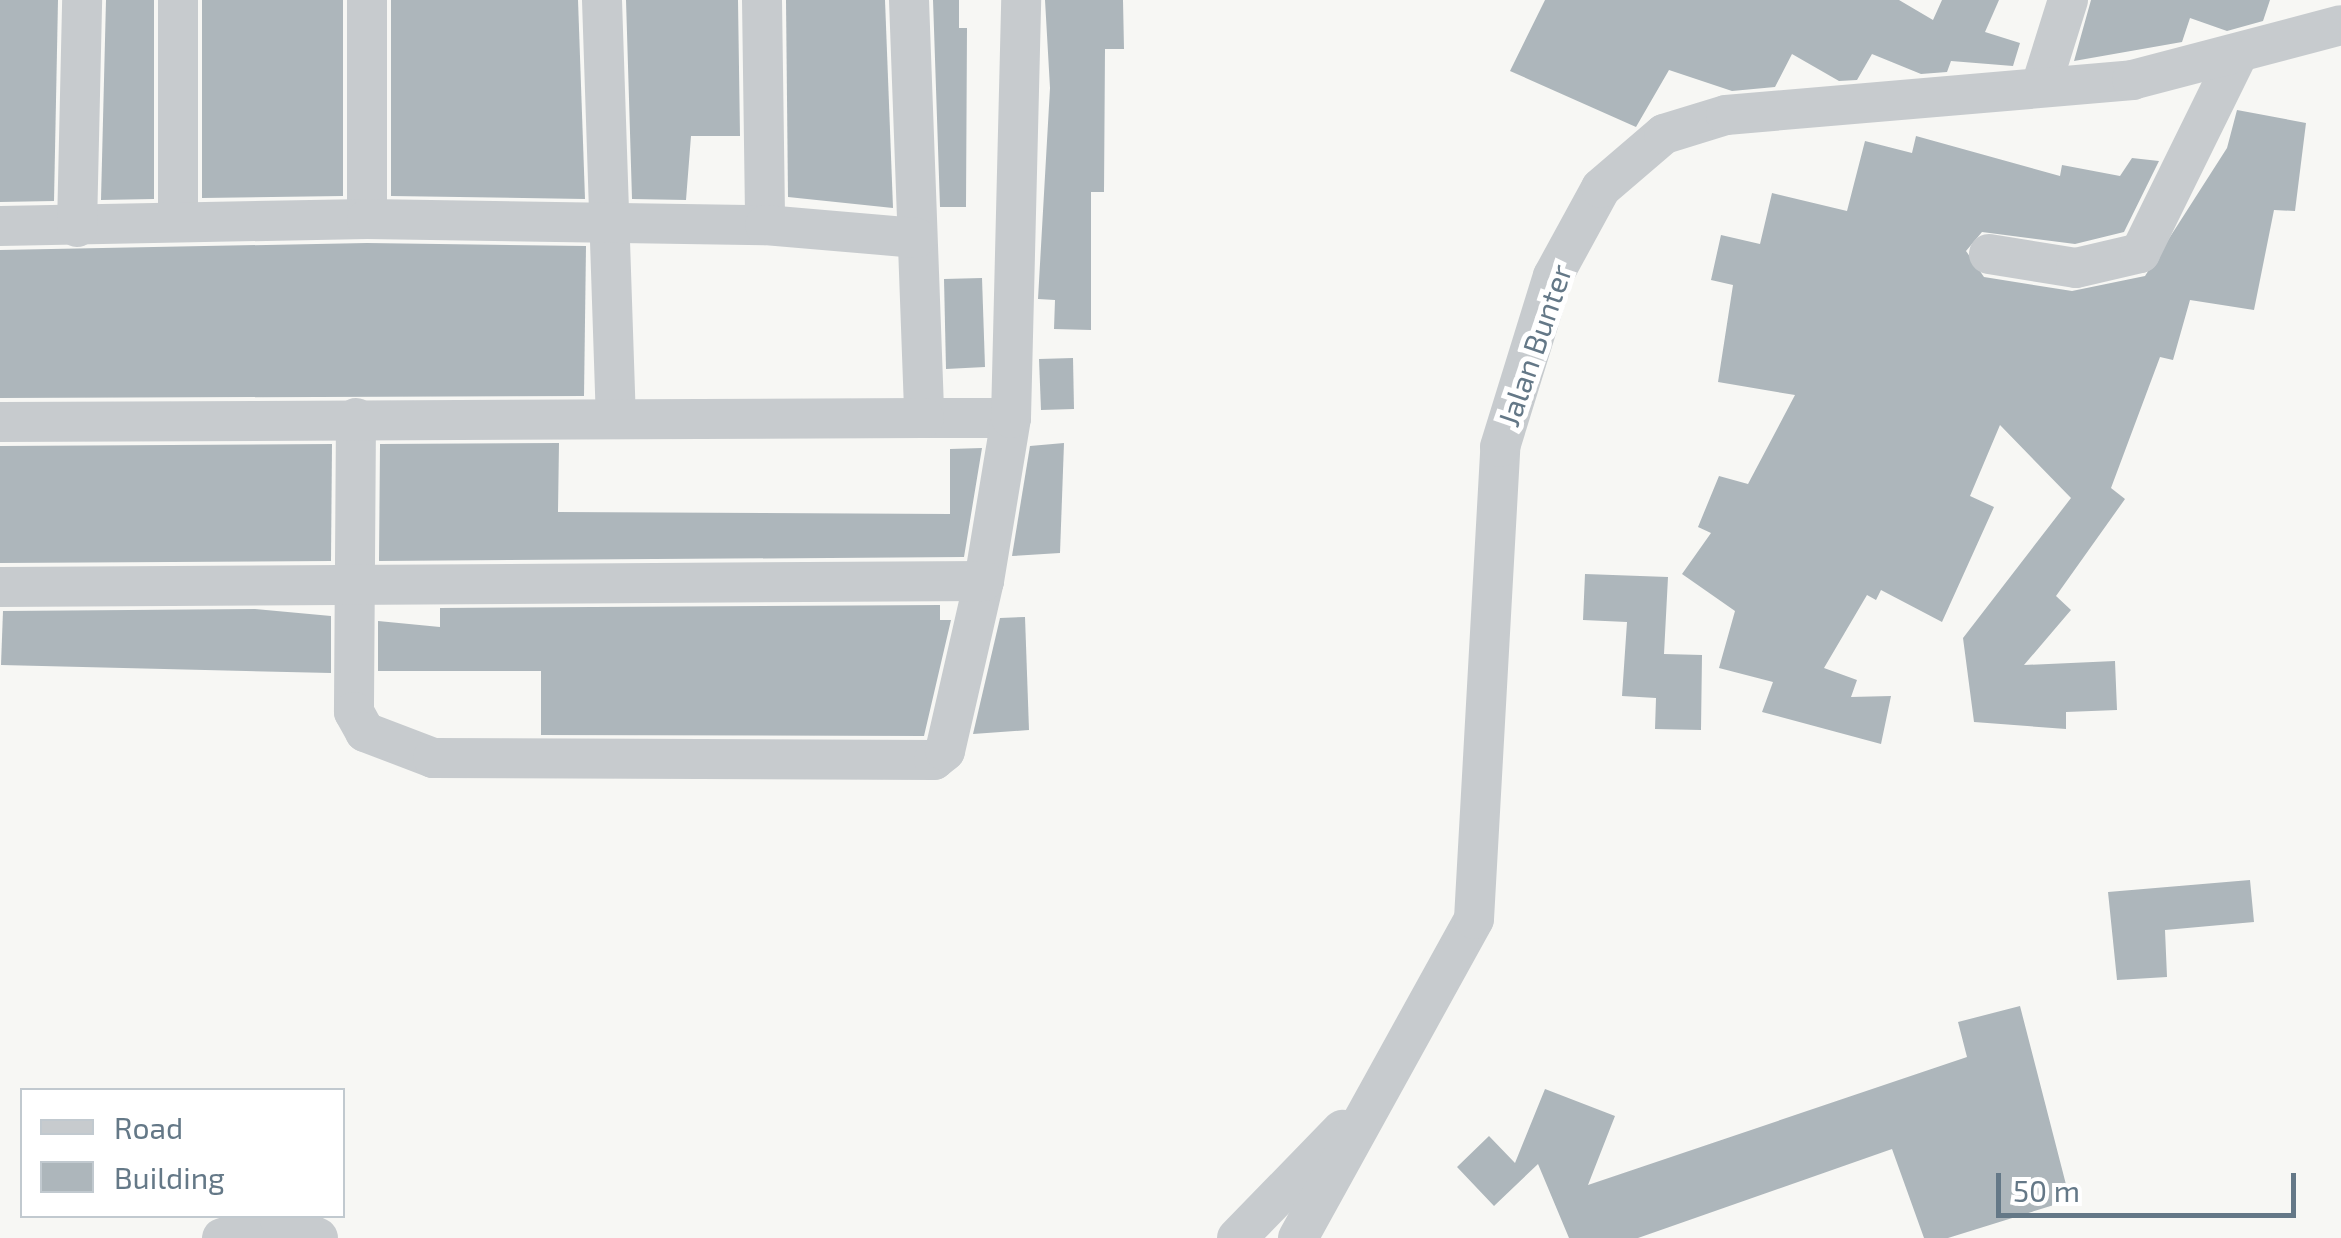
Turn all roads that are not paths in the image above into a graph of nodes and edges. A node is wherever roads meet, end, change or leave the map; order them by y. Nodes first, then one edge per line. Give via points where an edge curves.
1 (82, 0) edge
2 (178, 0) edge
3 (367, 0) edge
4 (602, 0) edge
5 (762, 0) edge
6 (909, 0) edge
7 (1021, 0) edge
8 (2068, 0) edge
9 (2341, 25) edge
10 (2235, 60) junction
11 (2042, 83) junction
12 (367, 219) junction
13 (178, 220) junction
14 (611, 224) junction
15 (765, 225) junction
16 (0, 226) edge
17 (77, 226) junction
18 (916, 238) junction
19 (1989, 254) dead end
20 (356, 418) junction
21 (616, 418) junction
22 (924, 418) junction
23 (1011, 418) junction
24 (0, 422) edge
25 (984, 581) junction
26 (351, 587) junction
27 (0, 588) edge
28 (1374, 1099) junction
29 (222, 1238) edge
30 (318, 1238) edge
31 (1237, 1238) edge
32 (1298, 1238) edge

1 - 17 street
2 - 13 street
3 - 12 street
4 - 14 street
5 - 15 street
6 - 18 street
7 - 23 street
8 - 11 street
9 - 10 street, Jalan Bunter via 2263,42
10 - 11 street, Jalan Bunter via 2132,80
10 - 19 street via 2140,253 2076,268
11 - 28 street, Jalan Bunter via 1726,115 1664,134 1601,188 1553,276 1500,447 1474,919
12 - 13 street
12 - 14 street
13 - 17 street
14 - 15 street
14 - 21 street
15 - 18 street
16 - 17 street
18 - 22 street
20 - 21 street
20 - 24 street
20 - 26 street
21 - 22 street
22 - 23 street
23 - 25 street
25 - 26 street
25 - 26 street via 945,751 924,763 433,758 399,748 364,732 354,712
26 - 27 street
28 - 31 street
28 - 32 street, Jalan Bunter
29 - 30 street via 280,1220

